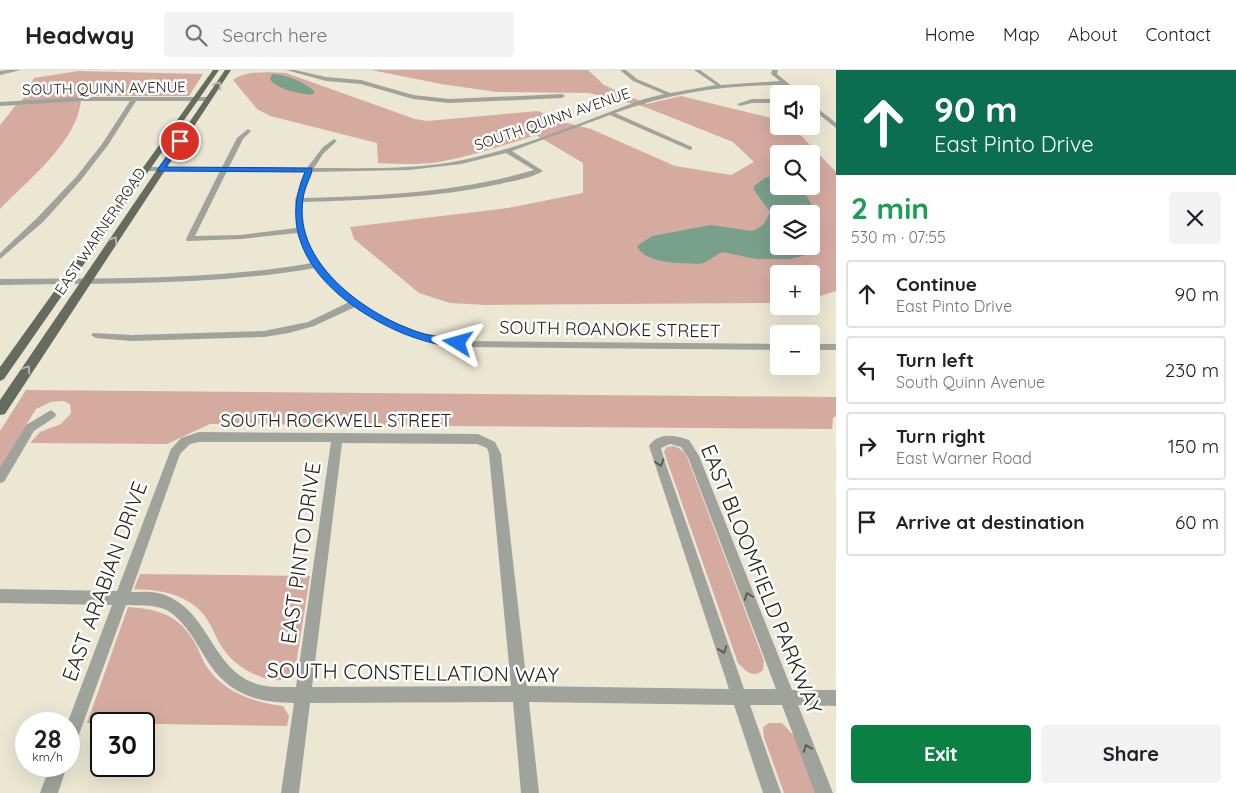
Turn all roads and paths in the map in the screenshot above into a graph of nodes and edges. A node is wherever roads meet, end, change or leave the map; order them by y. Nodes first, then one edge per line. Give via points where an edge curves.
1 (18, 70) edge
2 (216, 70) edge
3 (228, 70) edge
4 (289, 70) edge
5 (623, 70) edge
6 (697, 70) edge
7 (775, 70) edge
8 (0, 72) edge
9 (785, 83) junction
10 (719, 85) junction
11 (787, 85) edge
12 (668, 94) junction
13 (562, 96) dead end
14 (134, 99) junction
15 (195, 99) junction
16 (208, 99) junction
17 (770, 101) edge
18 (0, 104) edge
19 (740, 104) dead end
20 (610, 113) junction
21 (820, 113) edge
22 (836, 126) edge
23 (248, 131) dead end
24 (334, 142) dead end
25 (690, 148) dead end
26 (507, 151) junction
27 (146, 169) junction
28 (224, 169) junction
29 (161, 170) junction
30 (310, 170) junction
31 (298, 200) junction
32 (300, 230) junction
33 (0, 257) edge
34 (316, 265) junction
35 (67, 281) junction
36 (87, 281) junction
37 (0, 282) edge
38 (355, 303) junction
39 (96, 334) dead end
40 (770, 347) edge
41 (820, 347) edge
42 (836, 348) edge
43 (0, 376) edge
44 (0, 410) edge
45 (51, 414) dead end
46 (337, 438) junction
47 (186, 440) joint
48 (0, 478) edge
49 (0, 596) edge
50 (122, 597) junction
51 (520, 694) junction
52 (303, 695) junction
53 (739, 697) junction
54 (787, 697) junction
55 (836, 698) edge
56 (79, 712) edge
57 (55, 777) edge
58 (49, 793) edge
59 (290, 793) edge
60 (530, 793) edge
61 (772, 793) edge
62 (824, 793) edge

1 - 8 street
2 - 15 main road, EAST WARNER ROAD
16 -> 3 main road, EAST WARNER ROAD
4 - 13 street via 342,82 361,82 432,100
5 - 12 street via 635,80
6 - 10 street
7 - 9 street via 774,74
9 - 10 street, SOUTH QUINN AVENUE
9 - 11 street
10 - 12 street, SOUTH QUINN AVENUE
12 - 20 street, SOUTH QUINN AVENUE
14 - 15 street, SOUTH QUINN AVENUE
14 - 18 street, SOUTH QUINN AVENUE via 62,99
14 - 33 street via 99,152 30,231
15 - 16 street, SOUTH QUINN AVENUE
15 - 27 main road, EAST WARNER ROAD
16 - 29 main road, EAST WARNER ROAD
17 - 19 street
20 - 25 street
20 - 26 street, SOUTH QUINN AVENUE
21 - 22 street
23 - 28 street via 240,138
24 - 30 street via 325,147
26 - 30 street, SOUTH QUINN AVENUE via 460,162 409,168
26 - 31 street via 540,171 504,182 433,194
27 - 29 street, SOUTH QUINN AVENUE
27 - 35 main road, EAST WARNER ROAD
28 - 29 street, SOUTH QUINN AVENUE
28 - 30 street, SOUTH QUINN AVENUE
28 - 32 street via 190,239 241,238
36 -> 29 main road, EAST WARNER ROAD
30 - 31 street
31 - 32 street
32 - 34 street
34 - 36 street via 239,277
34 - 38 street
35 - 36 street
35 - 37 street
35 - 43 main road, EAST WARNER ROAD
44 -> 36 main road, EAST WARNER ROAD
38 - 39 street via 314,324 271,333 132,338
38 - 40 street, SOUTH ROANOKE STREET via 404,331 468,344
41 - 42 street
45 - 48 street via 30,428
46 - 47 street, SOUTH ROCKWELL STREET via 199,437
46 - 51 street, SOUTH ROCKWELL STREET via 478,439 494,449
46 - 52 street, EAST PINTO DRIVE
47 - 50 street, EAST ARABIAN DRIVE via 175,452
49 - 50 street, SOUTH CONSTELLATION WAY
50 - 52 street, SOUTH CONSTELLATION WAY via 155,599 175,607 201,636 212,658 228,676 249,690 274,695
50 - 56 street, EAST ARABIAN DRIVE
51 - 52 street, SOUTH CONSTELLATION WAY
51 - 53 street, SOUTH CONSTELLATION WAY
51 - 60 street
52 - 59 street, EAST PINTO DRIVE
53 - 54 street, SOUTH CONSTELLATION WAY
54 -> 53 street, EAST BLOOMFIELD PARKWAY via 693,456 685,443 669,439 655,446 659,462
53 - 61 street, EAST BLOOMFIELD PARKWAY
54 - 55 street, SOUTH CONSTELLATION WAY
62 -> 54 street, EAST BLOOMFIELD PARKWAY
57 - 58 street

